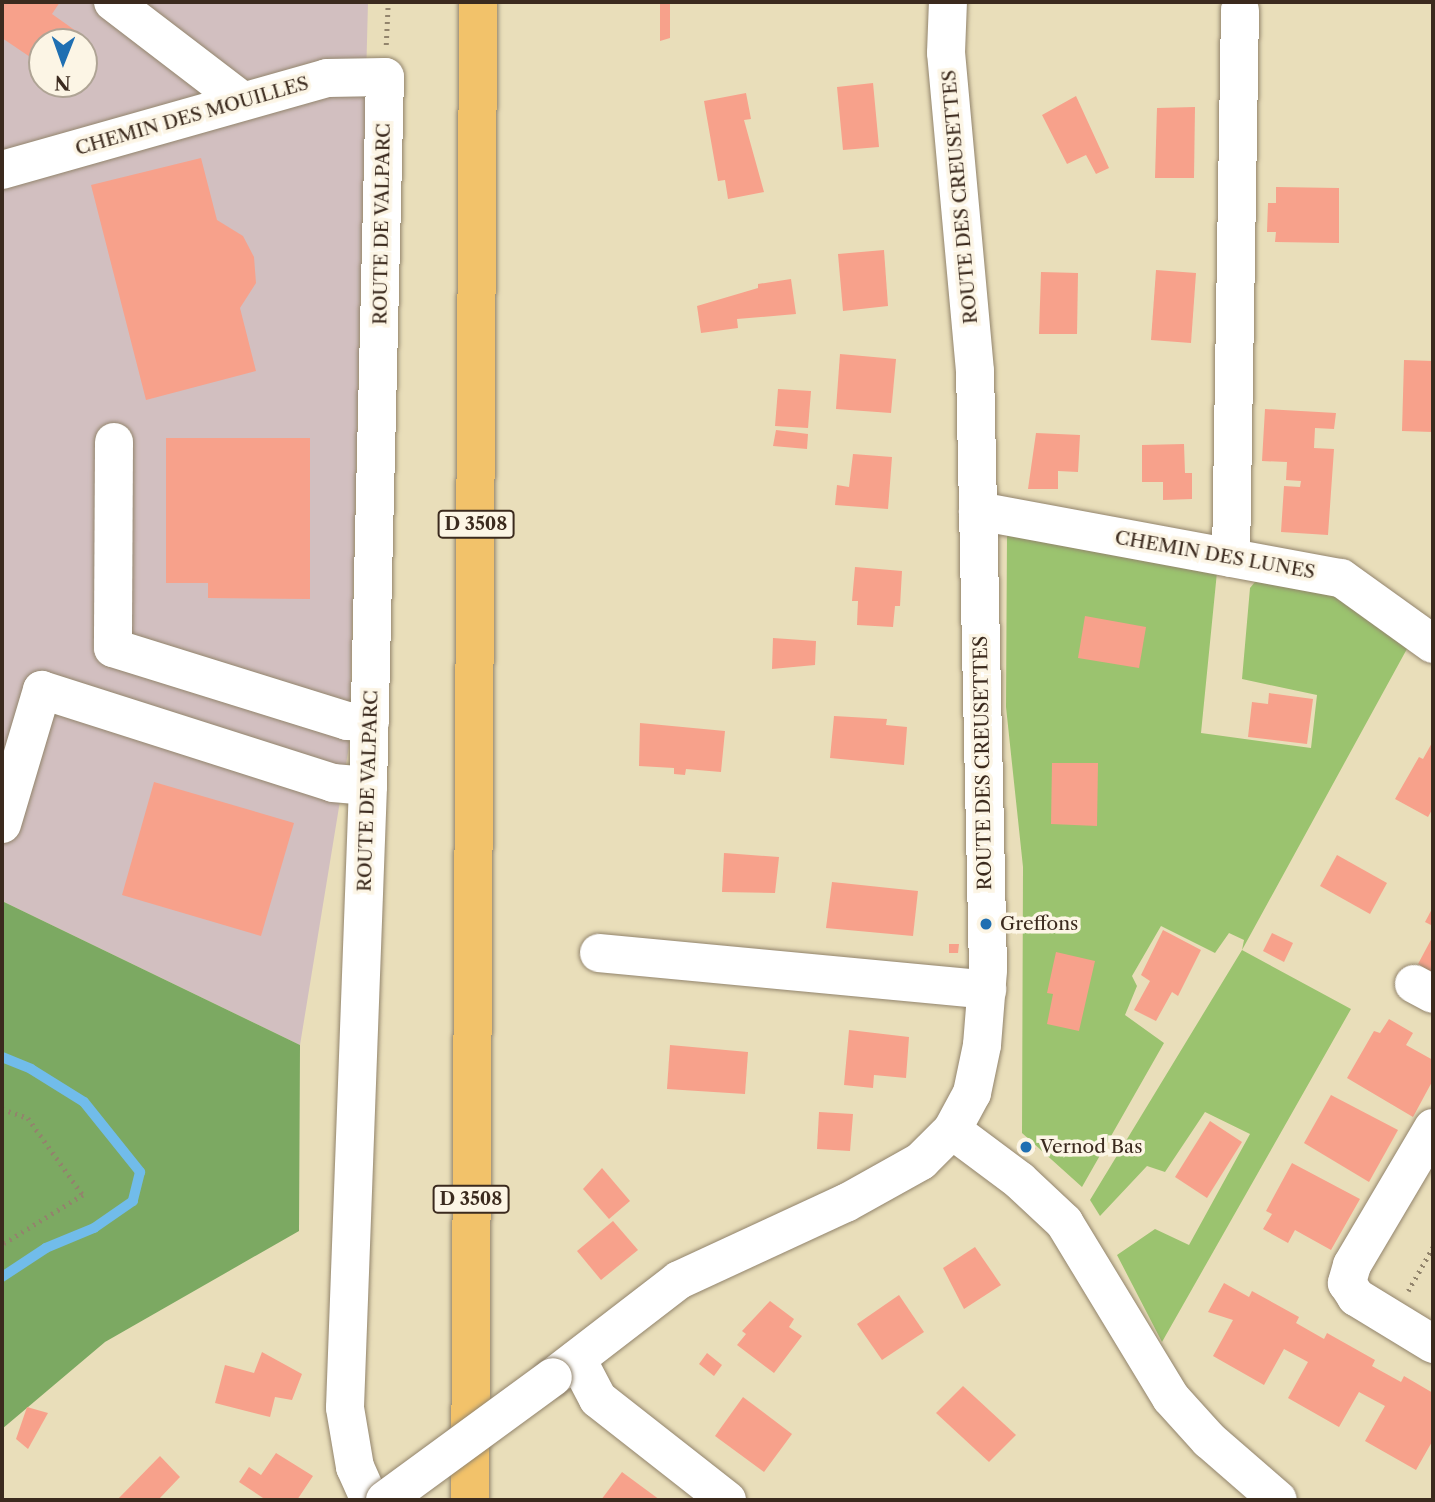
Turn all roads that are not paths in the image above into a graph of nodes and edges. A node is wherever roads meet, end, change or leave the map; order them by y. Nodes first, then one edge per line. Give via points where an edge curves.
1 (478, 2) edge
2 (948, 2) edge
3 (122, 5) edge
4 (1240, 10) dead end
5 (385, 77) joint
6 (241, 100) junction
7 (2, 170) edge
8 (114, 442) dead end
9 (978, 511) junction
10 (1231, 558) junction
11 (1433, 644) edge
12 (370, 722) junction
13 (368, 786) junction
14 (2, 824) edge
15 (599, 953) dead end
16 (987, 990) junction
17 (1433, 1128) edge
18 (952, 1130) junction
19 (1433, 1344) edge
20 (468, 1352) junction
21 (565, 1368) junction
22 (370, 1500) edge
23 (384, 1500) edge
24 (456, 1500) edge
25 (470, 1500) edge
26 (727, 1500) edge
27 (1278, 1500) edge

1 - 20 highway, D 3508
2 - 9 street, ROUTE DES CREUSETTES via 946,53 975,371
3 - 6 street
4 - 10 street
5 - 6 street, CHEMIN DES MOUILLES via 327,78
5 - 12 street, ROUTE DE VALPARC
6 - 7 street, CHEMIN DES MOUILLES
8 - 12 street via 113,648 347,722
9 - 10 street, CHEMIN DES LUNES
9 - 16 street, ROUTE DES CREUSETTES
10 - 11 street, CHEMIN DES LUNES via 1342,578
12 - 13 street, ROUTE DE VALPARC
13 - 14 street via 333,783 42,690
13 - 22 street, ROUTE DE VALPARC via 345,1408 355,1466
15 - 16 street
16 - 18 street, ROUTE DES CREUSETTES via 972,1093
17 - 19 street via 1348,1275 1349,1289 1356,1297
18 - 21 street, ROUTE DES CREUSETTES via 897,1178 679,1280
18 - 27 street via 1019,1180 1064,1222 1171,1398 1209,1440
20 - 24 highway
20 - 25 highway, D 3508
21 - 23 street, ROUTE DES CREUSETTES, bridge
21 - 26 street

